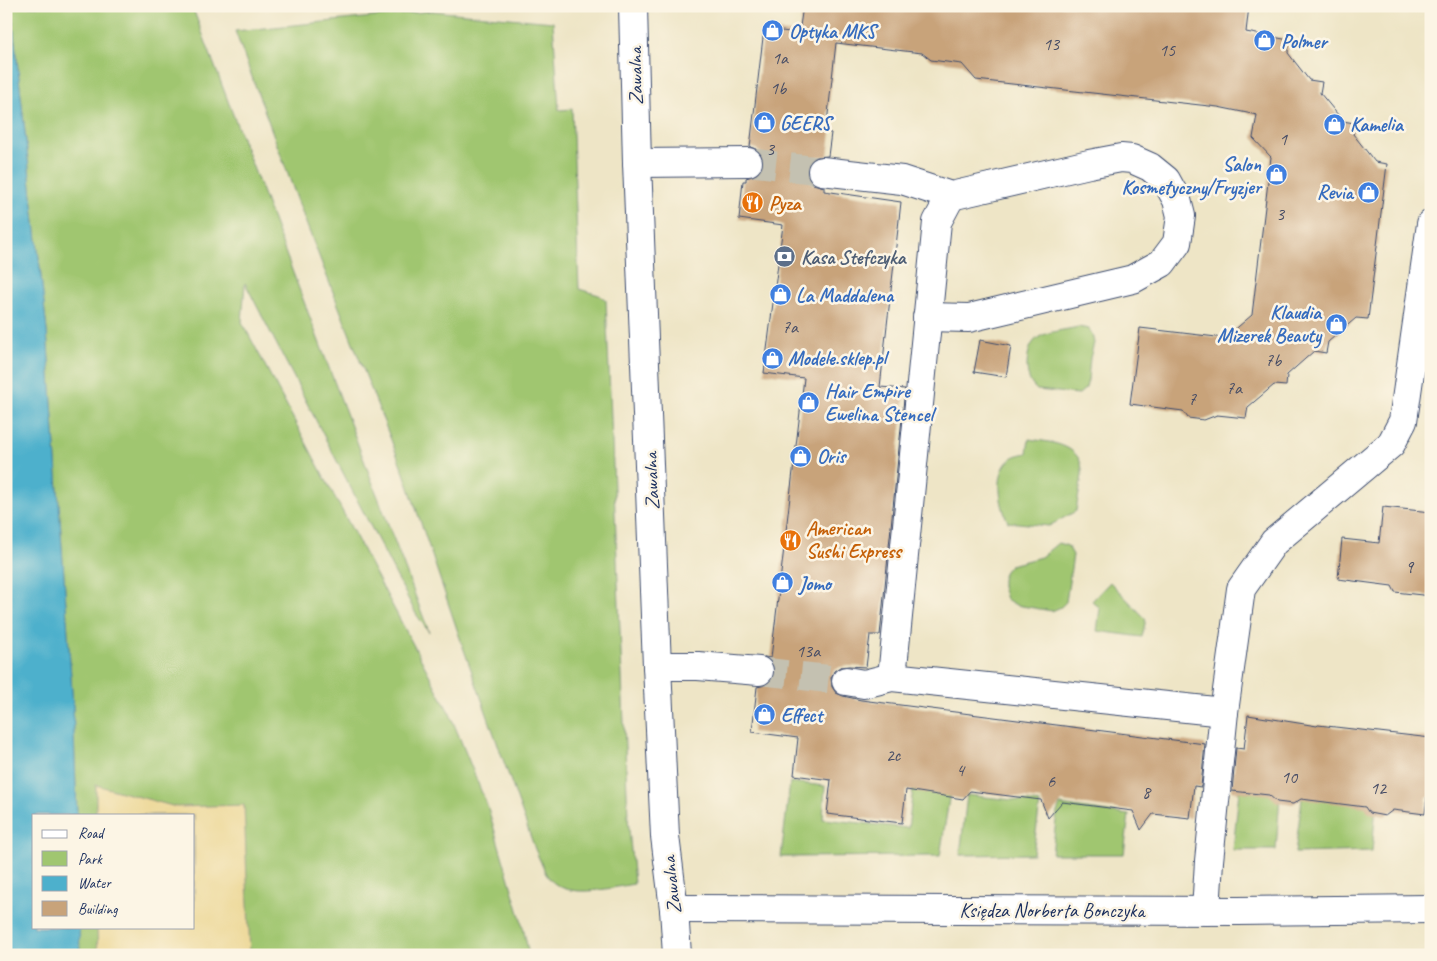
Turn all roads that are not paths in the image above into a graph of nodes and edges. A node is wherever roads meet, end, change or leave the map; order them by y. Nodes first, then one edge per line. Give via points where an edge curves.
1 (633, 6) edge
2 (748, 162) tunnel mouth
3 (637, 163) junction
4 (822, 170) tunnel mouth
5 (951, 196) junction
6 (1431, 224) edge
7 (927, 317) junction
8 (657, 666) junction
9 (759, 672) tunnel mouth
10 (892, 677) junction
11 (846, 681) tunnel mouth
12 (1224, 712) junction
13 (1431, 908) edge
14 (674, 909) junction
15 (1206, 911) junction
16 (677, 955) edge

1 - 3 street, Zawalna
2 - 3 street
3 - 8 street, Zawalna
4 - 5 street via 902,180
5 - 7 street via 937,222
5 - 7 street via 1122,158 1150,167 1166,180 1181,216 1177,243 1162,263 1133,279 969,318
6 - 12 street via 1403,421 1391,444 1274,542 1241,590
7 - 10 street
8 - 9 street
8 - 14 street, Zawalna via 665,836
10 - 11 street via 864,684
10 - 12 street
12 - 15 street
13 - 15 street, Księdza Norberta Bonczyka
14 - 15 street, Księdza Norberta Bonczyka
14 - 16 street, Zawalna

